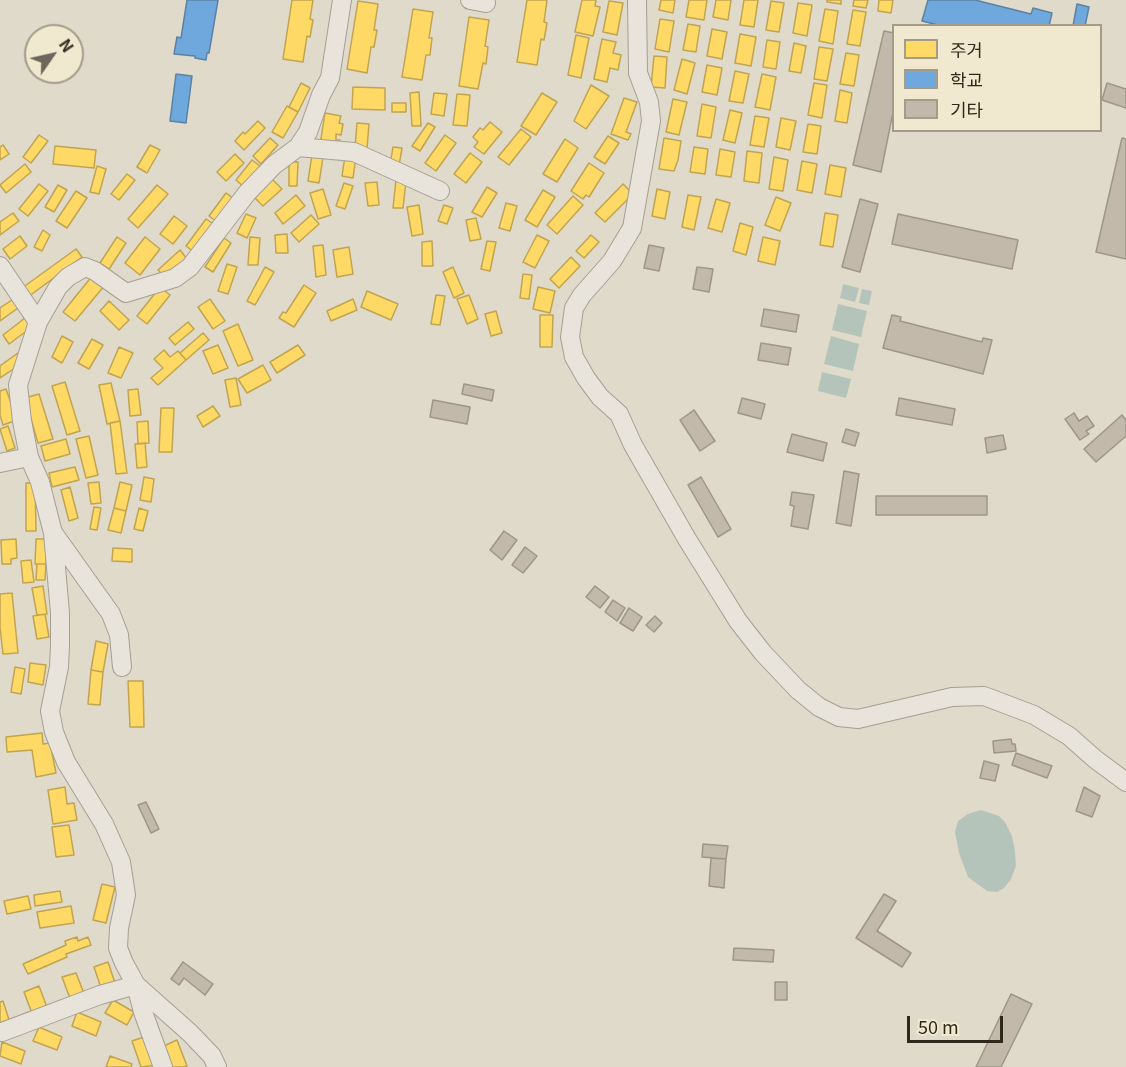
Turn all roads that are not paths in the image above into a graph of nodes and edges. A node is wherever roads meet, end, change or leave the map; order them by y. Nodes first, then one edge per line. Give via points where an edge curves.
1 (342, 0) edge
2 (637, 0) edge
3 (298, 147) junction
4 (440, 191) dead end
5 (0, 266) edge
6 (38, 322) junction
7 (9, 386) edge
8 (29, 457) junction
9 (0, 463) edge
10 (53, 533) junction
11 (122, 667) dead end
12 (1126, 782) edge
13 (136, 985) junction
14 (2, 1032) dead end
15 (162, 1067) edge
16 (217, 1067) edge

1 - 3 street via 330,78
2 - 12 street via 638,73 649,102 651,121 632,228 612,261 574,308 570,337 574,357 586,378 619,414 687,539 738,621 763,653 819,707 839,717 858,719 952,697 984,696 1034,715 1069,736
3 - 4 street via 354,152
3 - 6 street via 247,193 190,267 175,278 126,293 85,267 63,282
5 - 6 street
6 - 7 street
7 - 8 street via 22,421
8 - 9 street
8 - 10 street
10 - 11 street via 111,614
10 - 13 street via 60,645 50,711 66,762 122,862 126,895 118,948
13 - 14 street via 100,994
13 - 15 street
13 - 16 street via 190,1033

